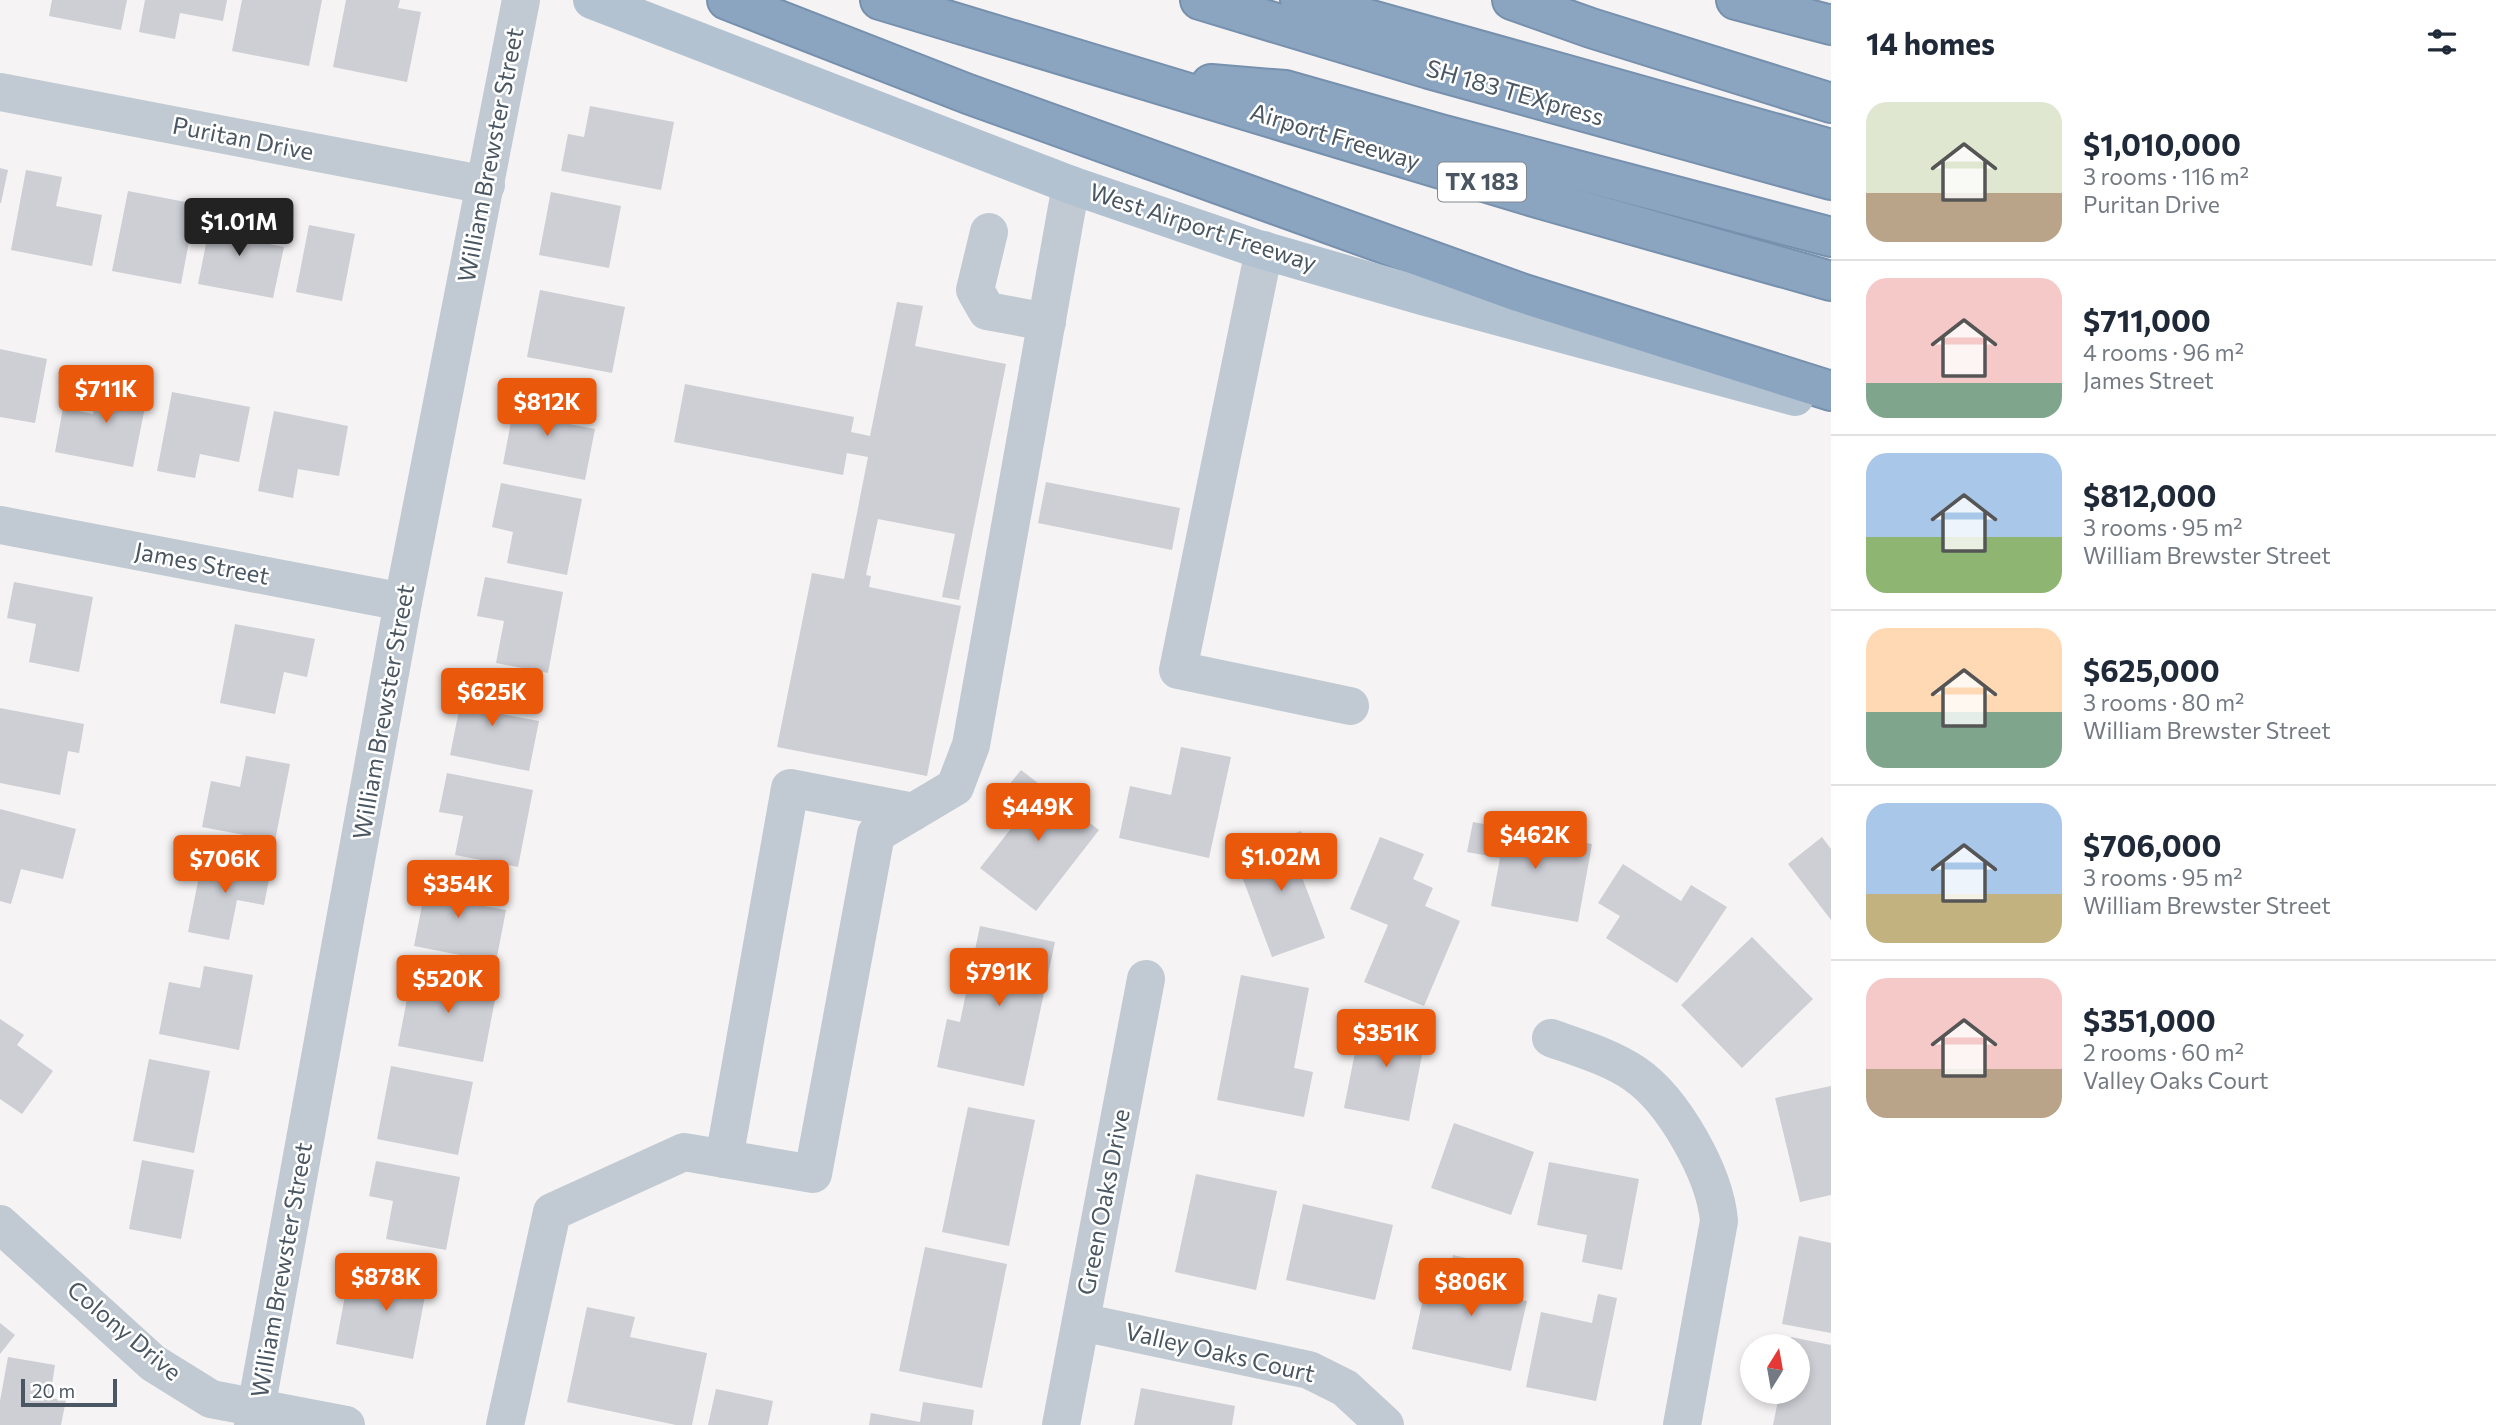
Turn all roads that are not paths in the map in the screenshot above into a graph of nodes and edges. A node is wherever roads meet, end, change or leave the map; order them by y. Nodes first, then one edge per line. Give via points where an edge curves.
1 (520, 0) edge
2 (592, 0) edge
3 (727, 0) edge
4 (880, 0) edge
5 (1200, 0) edge
6 (1300, 0) edge
7 (1511, 0) edge
8 (1736, 0) edge
9 (1831, 25) edge
10 (1135, 78) junction
11 (0, 92) edge
12 (1831, 103) edge
13 (1831, 149) edge
14 (1831, 180) edge
15 (486, 185) junction
16 (1071, 185) junction
17 (989, 232) dead end
18 (1831, 237) edge
19 (1264, 250) junction
20 (1831, 281) edge
21 (1047, 322) junction
22 (1831, 391) edge
23 (1831, 407) edge
24 (0, 525) edge
25 (403, 602) junction
26 (1350, 706) dead end
27 (913, 812) junction
28 (1146, 979) dead end
29 (1550, 1038) dead end
30 (724, 1159) junction
31 (0, 1224) edge
32 (1081, 1322) junction
33 (255, 1417) edge
34 (346, 1425) edge
35 (505, 1425) edge
36 (1061, 1425) edge
37 (1385, 1425) edge
38 (1682, 1425) edge

1 - 15 street, William Brewster Street
2 - 16 main road, West Airport Freeway
3 - 22 highway via 981,98 1521,293
4 - 10 highway, Airport Freeway / TX 183
5 - 14 highway, SH 183 TEXpress via 1467,80
6 - 13 highway, SH 183 TEXpress
7 - 12 highway
8 - 9 highway
10 - 18 highway via 1286,90
10 - 20 highway, Airport Freeway / TX 183
11 - 15 street, Puritan Drive
15 - 25 street, William Brewster Street
16 - 19 main road, West Airport Freeway
16 - 21 street
17 - 21 street via 975,290 987,311
19 - 23 main road, West Airport Freeway
19 - 26 street via 1178,670
21 - 27 street via 971,745 956,787
24 - 25 street, James Street
25 - 33 street, William Brewster Street
27 - 30 street via 876,834 813,1174
27 - 30 street via 790,788
28 - 32 street, Green Oaks Drive
29 - 38 street via 1634,1073 1654,1090 1708,1172 1719,1221
30 - 35 street via 684,1152 552,1212
31 - 33 street, Colony Drive via 153,1363 211,1399
32 - 36 street, Green Oaks Drive
32 - 37 street, Valley Oaks Court via 1309,1370 1345,1388
33 - 34 street, Colony Drive

